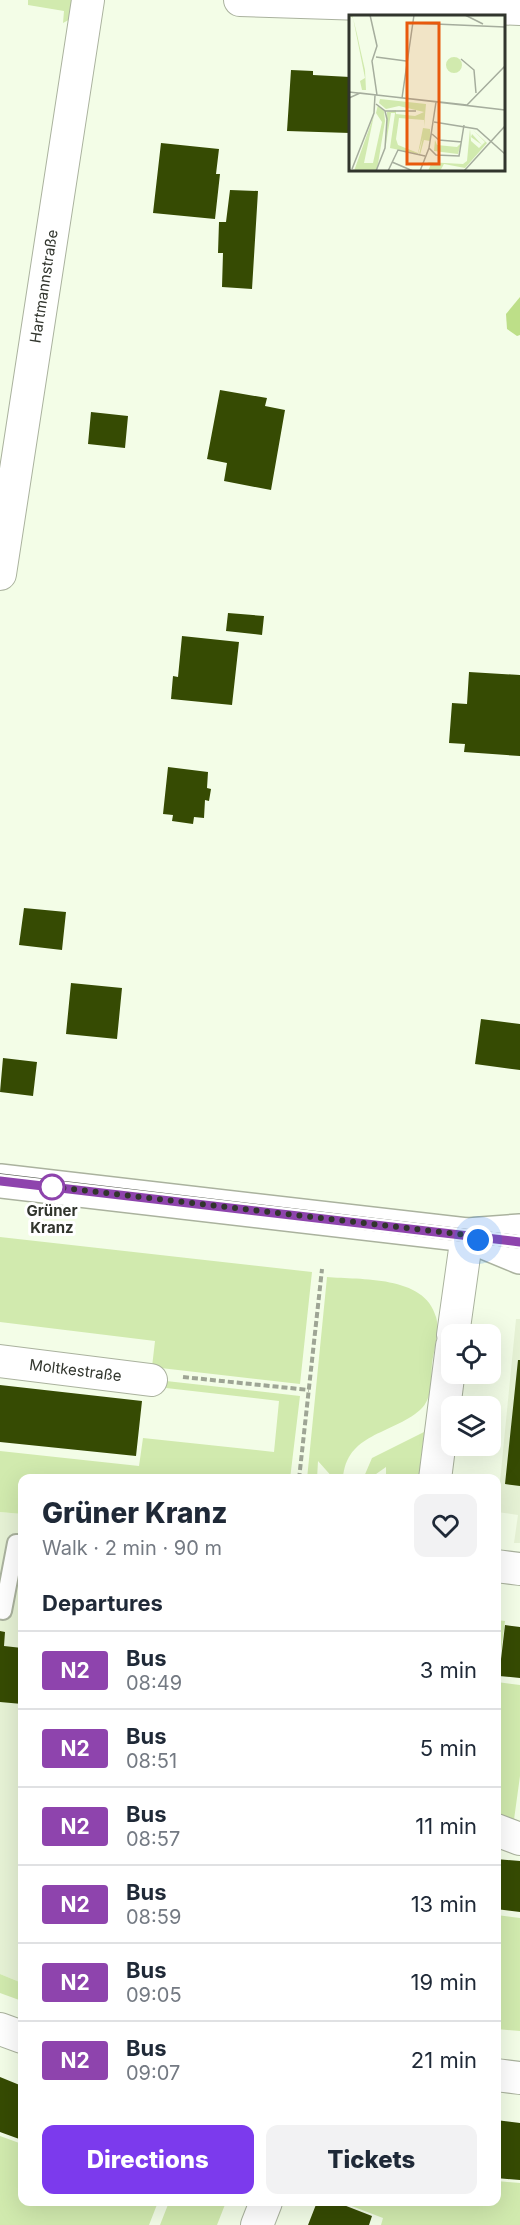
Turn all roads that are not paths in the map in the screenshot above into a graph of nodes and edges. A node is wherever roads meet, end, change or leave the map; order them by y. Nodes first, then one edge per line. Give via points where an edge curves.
1 (87, 0) edge
2 (240, 0) edge
3 (520, 9) edge
4 (7, 480) edge
5 (0, 574) edge
6 (0, 1180) edge
7 (520, 1231) edge
8 (467, 1235) junction
9 (520, 1242) edge
10 (520, 1257) edge
11 (455, 1324) edge
12 (0, 1361) edge
13 (151, 1380) road end
14 (447, 1384) edge
15 (436, 1474) edge
16 (18, 1542) edge
17 (501, 1567) edge
18 (520, 1569) edge
19 (3, 1611) dead end
20 (501, 1832) edge
21 (520, 1839) edge
22 (0, 2030) edge
23 (18, 2036) edge
24 (501, 2076) edge
25 (520, 2078) edge
26 (265, 2206) edge
27 (258, 2225) edge

1 - 4 street, Hartmannstraße
2 - 3 street
4 - 5 street, Hartmannstraße
6 - 8 street
7 - 8 street
8 - 9 lane
8 - 10 street
8 - 11 street
12 - 13 street, Moltkestraße
14 - 15 street
16 - 19 lane
17 - 18 street
20 - 21 street
22 - 23 street
24 - 25 street
26 - 27 street

